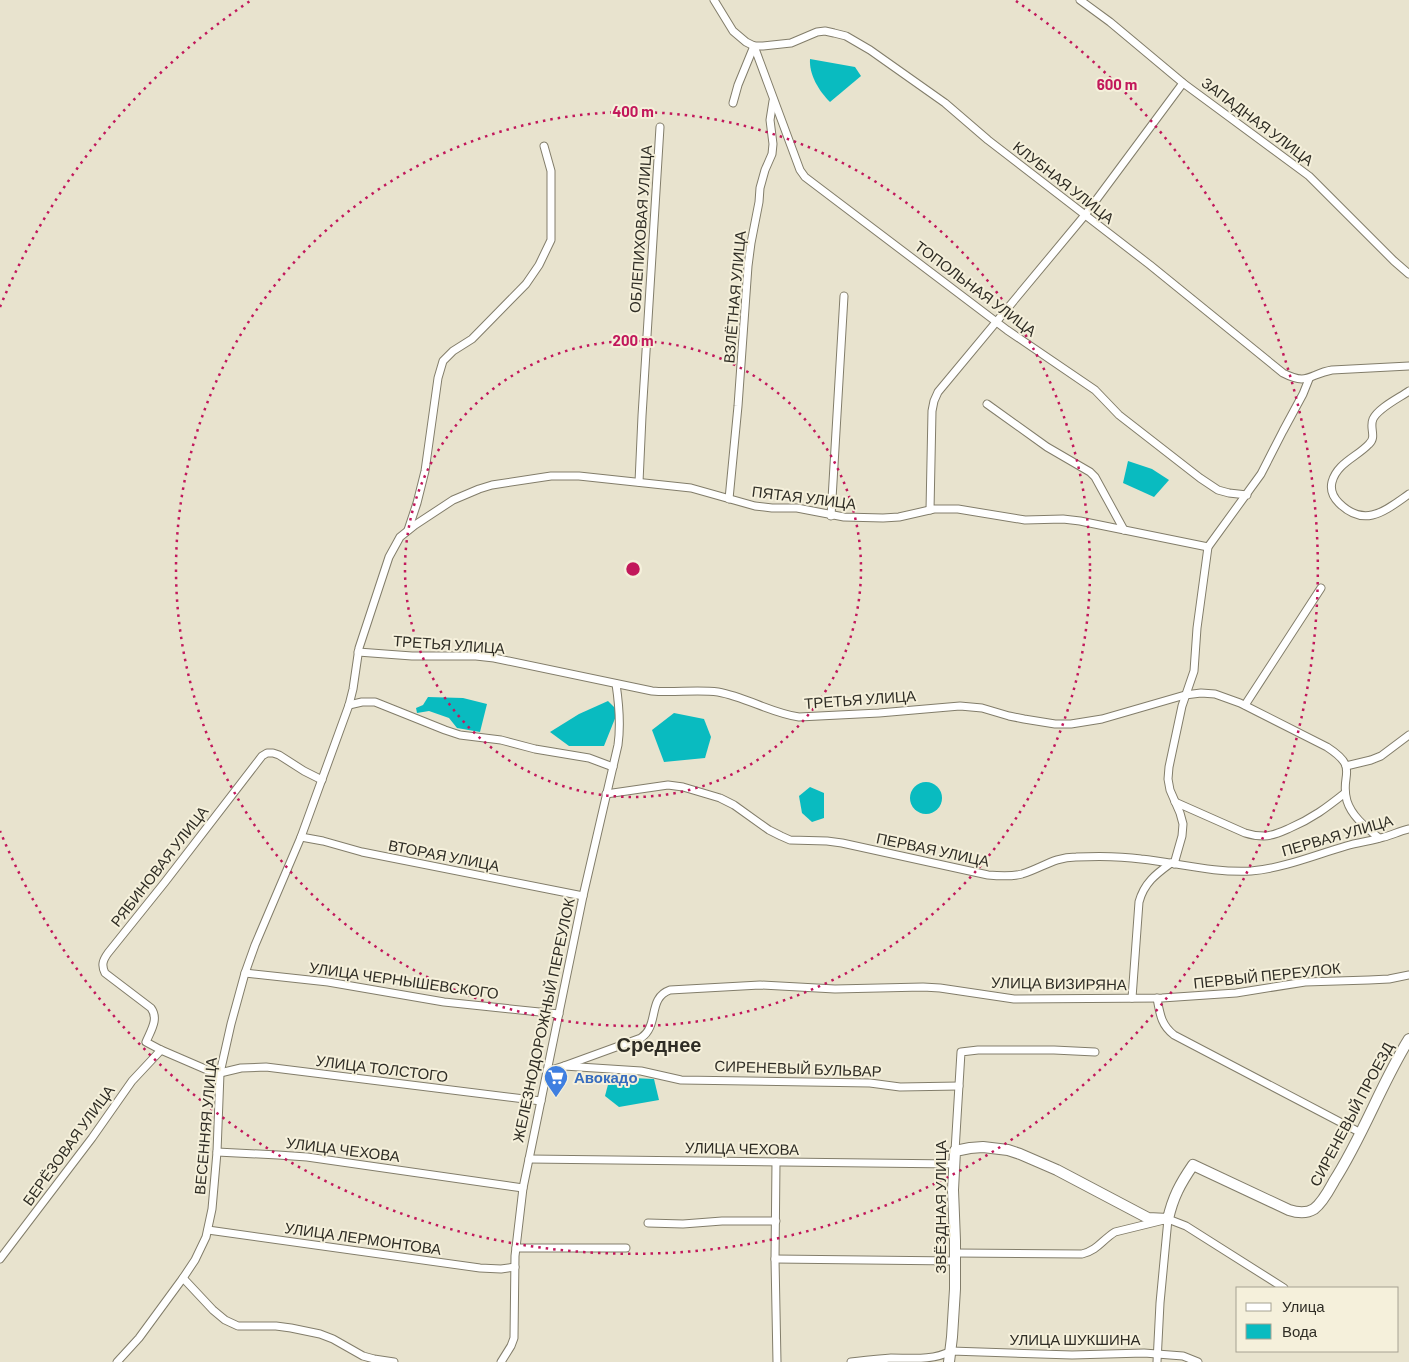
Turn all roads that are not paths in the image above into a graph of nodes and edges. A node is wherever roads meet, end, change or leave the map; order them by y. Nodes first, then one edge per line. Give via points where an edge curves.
1 (714, 0) edge
2 (1080, 0) edge
3 (754, 46) junction
4 (1183, 83) junction
5 (773, 100) junction
6 (733, 103) dead end
7 (660, 127) dead end
8 (544, 146) dead end
9 (1085, 215) junction
10 (1409, 274) edge
11 (844, 296) dead end
12 (997, 322) junction
13 (1409, 366) edge
14 (1309, 378) junction
15 (1409, 391) edge
16 (987, 404) dead end
17 (639, 482) junction
18 (1409, 494) edge
19 (1247, 495) junction
20 (730, 499) junction
21 (930, 510) junction
22 (831, 516) junction
23 (408, 530) junction
24 (1124, 530) junction
25 (1208, 547) junction
26 (1321, 588) dead end
27 (358, 652) junction
28 (616, 684) junction
29 (1185, 694) junction
30 (349, 705) junction
31 (1245, 705) junction
32 (1409, 734) edge
33 (1346, 766) junction
34 (613, 767) junction
35 (322, 780) junction
36 (1345, 793) junction
37 (606, 794) junction
38 (1175, 802) junction
39 (1409, 829) edge
40 (301, 837) junction
41 (1379, 838) junction
42 (1172, 863) junction
43 (583, 896) junction
44 (245, 973) junction
45 (1409, 975) edge
46 (1132, 998) junction
47 (1157, 998) junction
48 (559, 1014) junction
49 (1409, 1039) edge
50 (161, 1050) junction
51 (1095, 1052) dead end
52 (564, 1066) junction
53 (548, 1071) junction
54 (220, 1073) junction
55 (959, 1086) junction
56 (541, 1101) junction
57 (1361, 1133) junction
58 (955, 1151) junction
59 (218, 1152) junction
60 (529, 1159) junction
61 (776, 1162) junction
62 (954, 1164) junction
63 (523, 1188) junction
64 (1168, 1219) junction
65 (776, 1221) junction
66 (648, 1223) dead end
67 (208, 1230) junction
68 (516, 1248) junction
69 (626, 1248) dead end
70 (955, 1257) junction
71 (0, 1259) edge
72 (775, 1260) junction
73 (514, 1267) junction
74 (183, 1278) junction
75 (1282, 1287) edge
76 (951, 1351) junction
77 (1157, 1354) junction
78 (117, 1362) edge
79 (394, 1362) edge
80 (501, 1362) edge
81 (777, 1362) edge
82 (851, 1362) edge
83 (949, 1362) edge
84 (1157, 1362) edge
85 (1198, 1362) edge

1 - 3 street via 733,31
2 - 4 street, ЗАПАДНАЯ УЛИЦА
3 - 5 street, ТОПОЛЬНАЯ УЛИЦА
3 - 6 street
3 - 9 street, КЛУБНАЯ УЛИЦА via 791,43 817,32 846,36 945,103
4 - 9 street
4 - 10 street, ЗАПАДНАЯ УЛИЦА via 1309,176
5 - 12 street, ТОПОЛЬНАЯ УЛИЦА via 805,177
5 - 20 street, ВЗЛЁТНАЯ УЛИЦА via 770,120 772,154 760,188 748,266
7 - 17 street, ОБЛЕПИХОВАЯ УЛИЦА
8 - 23 street via 552,171 551,240 540,265 526,284 472,339 443,360 423,478
9 - 12 street
9 - 14 street, КЛУБНАЯ УЛИЦА via 1283,373 1302,380
11 - 22 street
12 - 19 street, ТОПОЛЬНАЯ УЛИЦА via 1095,390 1124,419 1200,478 1218,490
12 - 21 street via 945,383 934,401
13 - 14 street, КЛУБНАЯ УЛИЦА via 1332,370
14 - 19 street via 1261,474
15 - 18 street via 1372,420 1372,441 1340,467 1331,491 1340,505 1368,516 1388,509
16 - 24 street via 1047,447 1090,472
17 - 20 street, ПЯТАЯ УЛИЦА via 691,488
17 - 23 street, ПЯТАЯ УЛИЦА via 551,476 492,485 453,500
19 - 25 street
20 - 22 street, ПЯТАЯ УЛИЦА via 755,506 797,508
21 - 22 street, ПЯТАЯ УЛИЦА via 883,518
21 - 24 street, ПЯТАЯ УЛИЦА via 958,509 1026,520 1063,519
23 - 27 street via 400,537 389,557
24 - 25 street, ПЯТАЯ УЛИЦА
25 - 29 street via 1194,671
26 - 31 street
27 - 28 street, ТРЕТЬЯ УЛИЦА via 494,658
27 - 30 street, ВЕСЕННЯЯ УЛИЦА
28 - 29 street, ТРЕТЬЯ УЛИЦА via 665,693 716,692 789,716 960,706 1055,724 1102,719
28 - 34 street, ЖЕЛЕЗНОДОРОЖНЫЙ ПЕРЕУЛОК via 620,730
29 - 31 street, ТРЕТЬЯ УЛИЦА via 1215,694
29 - 38 street via 1169,767 1170,790
30 - 34 street via 375,702 460,735 589,758
30 - 35 street, ВЕСЕННЯЯ УЛИЦА
31 - 33 street, ТРЕТЬЯ УЛИЦА via 1327,747
32 - 33 street via 1381,756
33 - 36 street
34 - 37 street, ЖЕЛЕЗНОДОРОЖНЫЙ ПЕРЕУЛОК
35 - 40 street, ВЕСЕННЯЯ УЛИЦА
35 - 50 street, РЯБИНОВАЯ УЛИЦА via 273,753 262,756 102,963 105,973 154,1012 154,1023 146,1042
36 - 38 street via 1310,819 1265,836 1245,833
36 - 41 street via 1357,818
37 - 42 street, ПЕРВАЯ УЛИЦА via 668,785 683,787 720,798 790,840 842,843 988,875 1021,874 1062,858 1076,857 1140,858
37 - 43 street, ЖЕЛЕЗНОДОРОЖНЫЙ ПЕРЕУЛОК
38 - 42 street via 1183,824
39 - 41 street, ПЕРВАЯ УЛИЦА
40 - 43 street, ВТОРАЯ УЛИЦА via 370,854
40 - 44 street, ВЕСЕННЯЯ УЛИЦА
41 - 42 street, ПЕРВАЯ УЛИЦА via 1249,871
42 - 46 street via 1151,880 1139,902
43 - 48 street, ЖЕЛЕЗНОДОРОЖНЫЙ ПЕРЕУЛОК
44 - 48 street, УЛИЦА ЧЕРНЫШЕВСКОГО via 328,982 444,1002
44 - 54 street, ВЕСЕННЯЯ УЛИЦА
45 - 47 street, ПЕРВЫЙ ПЕРЕУЛОК
46 - 47 street, УЛИЦА ВИЗИРЯНА
46 - 52 street, УЛИЦА ВИЗИРЯНА via 1014,998 923,987 835,989 760,985 670,990 659,998 646,1034
47 - 57 street via 1163,1024 1174,1035
48 - 53 street, ЖЕЛЕЗНОДОРОЖНЫЙ ПЕРЕУЛОК
49 - 57 street, СИРЕНЕВЫЙ ПРОЕЗД
50 - 54 street
50 - 71 street, БЕРЁЗОВАЯ УЛИЦА via 132,1081
51 - 55 street, ЗВЁЗДНАЯ УЛИЦА via 961,1052
52 - 53 street, СИРЕНЕВЫЙ БУЛЬВАР
52 - 55 street, СИРЕНЕВЫЙ БУЛЬВАР via 641,1071 681,1080
53 - 56 street, ЖЕЛЕЗНОДОРОЖНЫЙ ПЕРЕУЛОК
54 - 56 street, УЛИЦА ТОЛСТОГО via 266,1067
54 - 59 street, ВЕСЕННЯЯ УЛИЦА
55 - 58 street, ЗВЁЗДНАЯ УЛИЦА
56 - 60 street, ЖЕЛЕЗНОДОРОЖНЫЙ ПЕРЕУЛОК
57 - 64 street, СИРЕНЕВЫЙ ПРОЕЗД via 1320,1204 1313,1210 1297,1213 1193,1166 1173,1198
58 - 62 street, ЗВЁЗДНАЯ УЛИЦА
58 - 64 street via 983,1147 1008,1150 1057,1170 1148,1218
59 - 63 street, УЛИЦА ЧЕХОВА via 307,1157
59 - 67 street, ВЕСЕННЯЯ УЛИЦА
60 - 61 street, УЛИЦА ЧЕХОВА
60 - 63 street, ЖЕЛЕЗНОДОРОЖНЫЙ ПЕРЕУЛОК
61 - 62 street, УЛИЦА ЧЕХОВА
61 - 65 street
62 - 70 street, ЗВЁЗДНАЯ УЛИЦА
63 - 68 street, ЖЕЛЕЗНОДОРОЖНЫЙ ПЕРЕУЛОК
64 - 70 street via 1115,1232 1098,1248 1082,1254
64 - 75 street via 1186,1226
64 - 77 street
65 - 66 street
65 - 72 street
67 - 73 street, УЛИЦА ЛЕРМОНТОВА via 480,1268
67 - 74 street, ВЕСЕННЯЯ УЛИЦА via 201,1249
68 - 69 street
68 - 73 street, ЖЕЛЕЗНОДОРОЖНЫЙ ПЕРЕУЛОК
70 - 72 street
70 - 76 street, ЗВЁЗДНАЯ УЛИЦА
72 - 81 street
73 - 80 street, ЖЕЛЕЗНОДОРОЖНЫЙ ПЕРЕУЛОК via 514,1338
74 - 78 street, ВЕСЕННЯЯ УЛИЦА
74 - 79 street via 213,1310 238,1326 276,1326 320,1334 368,1358
76 - 77 street, УЛИЦА ШУКШИНА
76 - 82 street, УЛИЦА ШУКШИНА via 926,1358
76 - 83 street, ЗВЁЗДНАЯ УЛИЦА
77 - 84 street
77 - 85 street, УЛИЦА ШУКШИНА via 1183,1356

